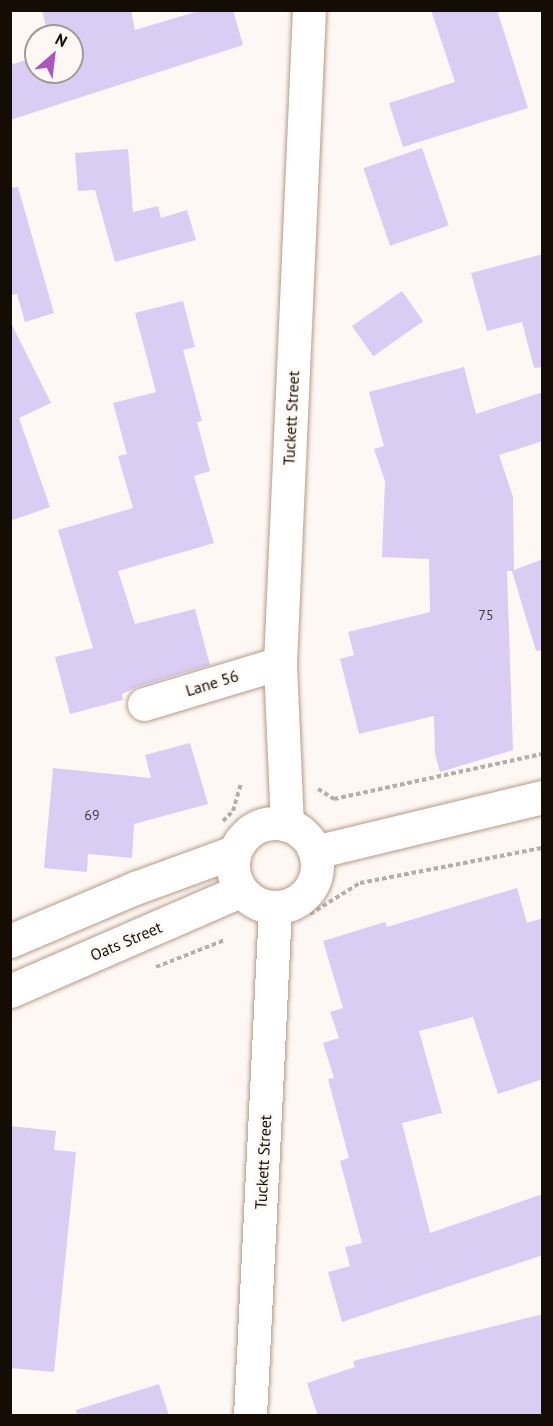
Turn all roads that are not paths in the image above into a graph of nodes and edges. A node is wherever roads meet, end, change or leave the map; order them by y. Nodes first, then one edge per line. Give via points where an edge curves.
1 (309, 10) edge
2 (280, 663) junction
3 (144, 704) dead end
4 (541, 804) edge
5 (287, 825) junction
6 (234, 852) junction
7 (315, 852) junction
8 (240, 891) junction
9 (275, 908) junction
10 (10, 941) edge
11 (10, 991) edge
12 (250, 1416) edge

1 - 2 street, Tuckett Street
2 - 3 street, Lane 56
2 - 5 street, Tuckett Street
4 - 7 street
5 - 6 street via 261,825 249,831
5 - 7 street via 299,831
6 - 8 street via 232,866
6 - 10 street via 135,888
7 - 9 street via 316,871 310,890 288,906
8 - 9 street via 250,900
8 - 11 street, Oats Street
9 - 12 street, Tuckett Street

